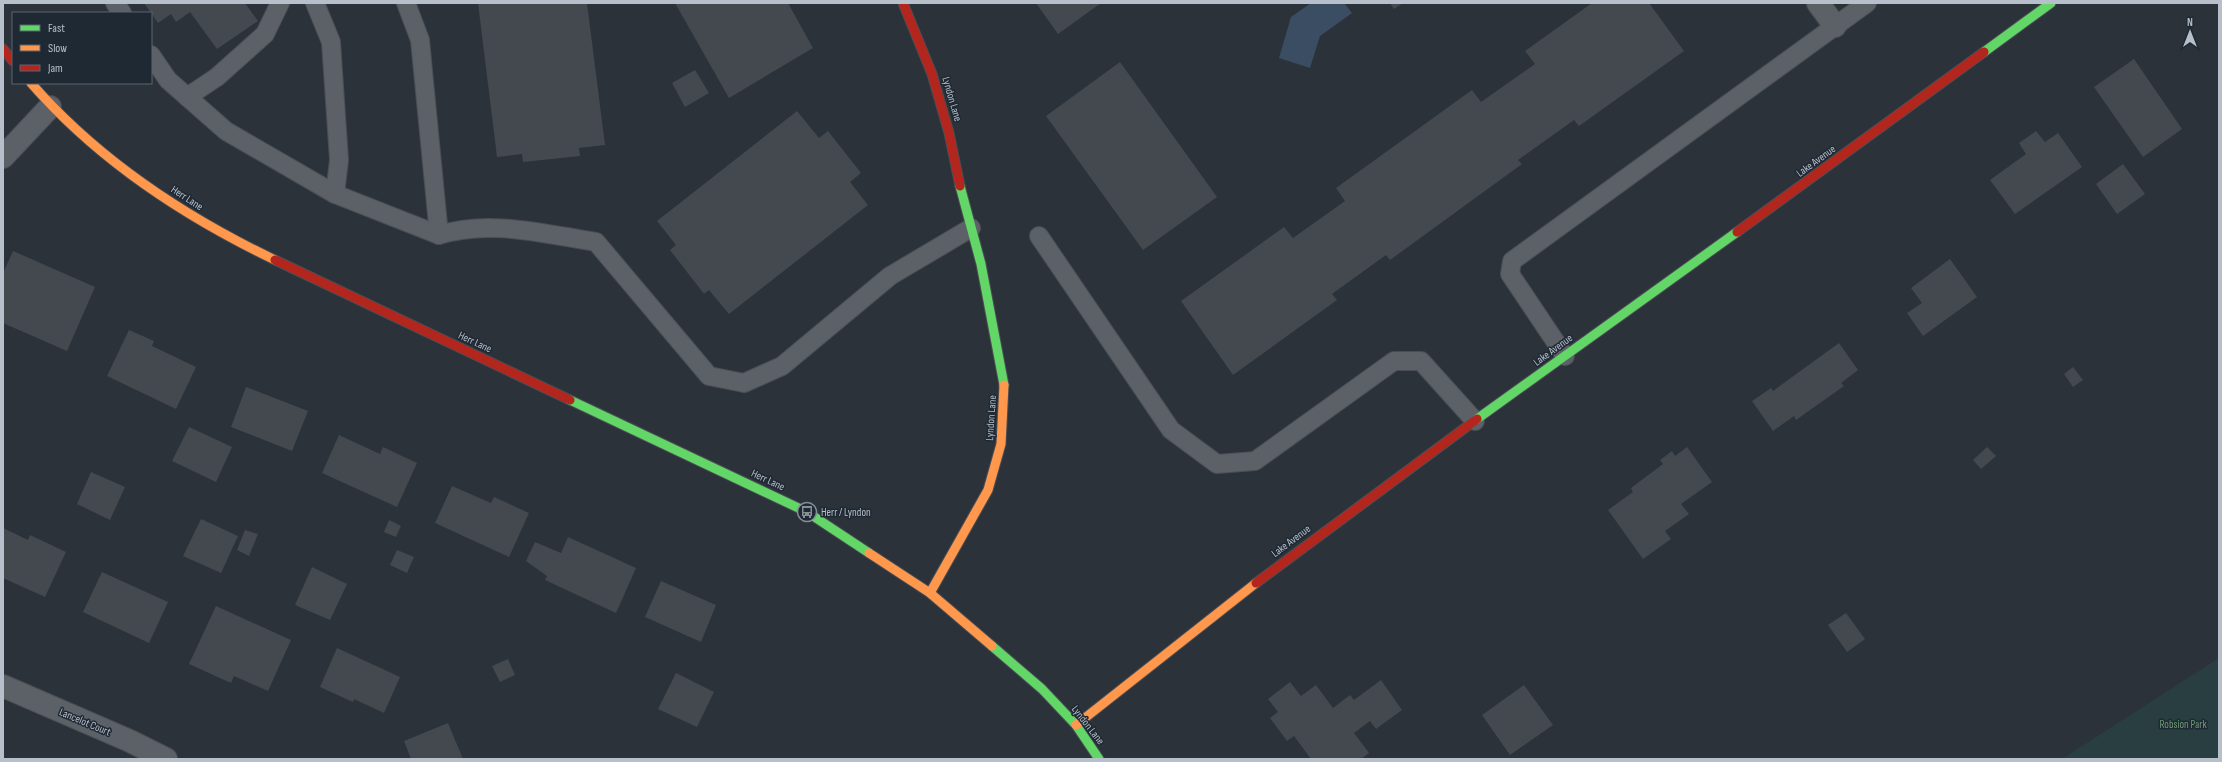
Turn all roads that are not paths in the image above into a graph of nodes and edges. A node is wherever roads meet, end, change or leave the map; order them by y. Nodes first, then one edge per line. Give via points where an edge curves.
1 (115, 3) edge
2 (280, 3) edge
3 (315, 3) edge
4 (406, 3) edge
5 (903, 3) edge
6 (1818, 3) edge
7 (1867, 3) edge
8 (2051, 3) edge
9 (121, 12) edge
10 (1835, 26) junction
11 (3, 49) edge
12 (152, 56) edge
13 (12, 60) edge
14 (32, 84) edge
15 (187, 97) junction
16 (50, 107) junction
17 (3, 157) edge
18 (334, 194) junction
19 (971, 228) junction
20 (439, 236) junction
21 (1038, 236) dead end
22 (1565, 356) junction
23 (1475, 421) junction
24 (930, 593) junction
25 (3, 686) edge
26 (1076, 725) junction
27 (166, 759) edge
28 (1099, 759) edge

1 - 9 lane
2 - 15 lane via 265,34 217,77
3 - 18 lane via 331,42 339,160
4 - 20 lane via 420,40
5 - 19 street, Lyndon Lane via 932,74
6 - 10 street
7 - 10 lane
8 - 22 street, Lake Avenue
10 - 22 lane via 1512,261 1510,274
11 - 13 street
12 - 15 lane via 168,80
14 - 16 street, Herr Lane
15 - 18 lane via 226,131
16 - 17 street
16 - 24 street, Herr Lane via 89,142 175,207 226,236 807,512
18 - 20 lane
19 - 20 lane via 890,276 782,366 744,383 710,376 596,242 509,228 452,231
19 - 24 street, Lyndon Lane via 981,264 1005,391 1001,444 988,490
21 - 23 lane via 1171,430 1217,464 1255,462 1394,361 1421,361
22 - 23 street, Lake Avenue
23 - 26 street, Lake Avenue via 1170,648
24 - 26 street, Lyndon Lane via 1042,689
25 - 27 street, Lancelot Court
26 - 28 street, Lyndon Lane

